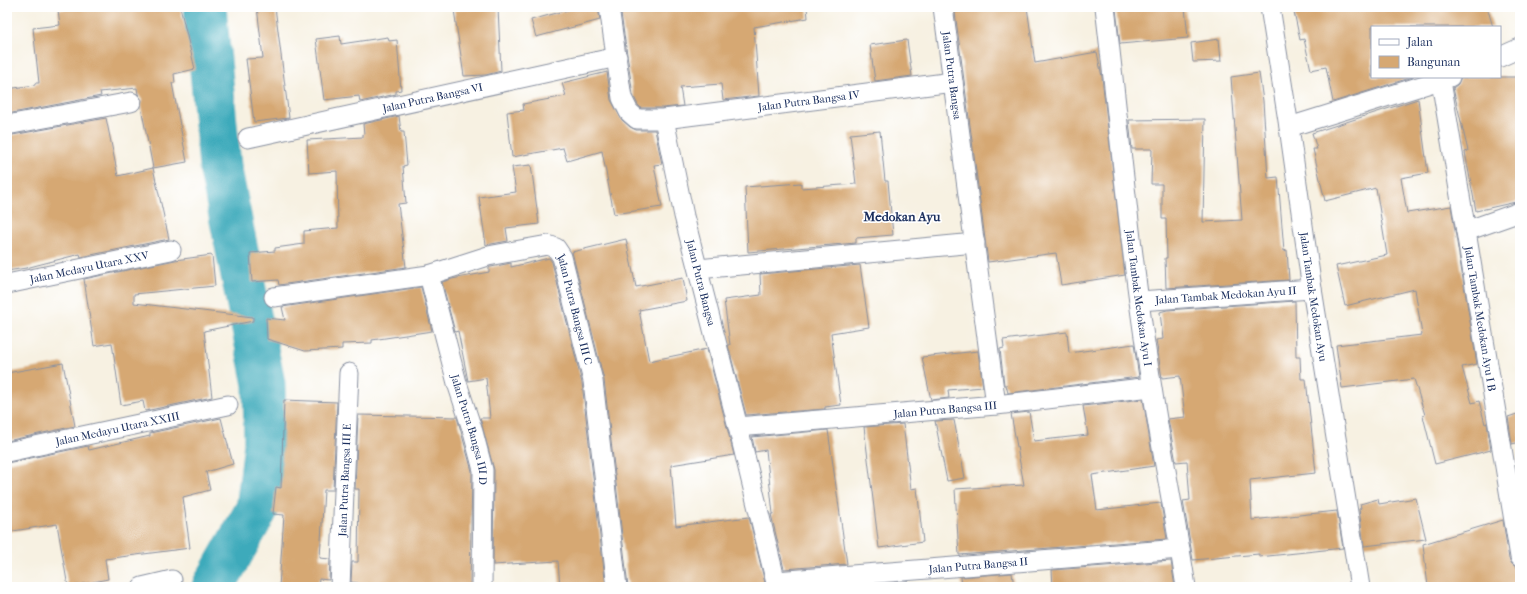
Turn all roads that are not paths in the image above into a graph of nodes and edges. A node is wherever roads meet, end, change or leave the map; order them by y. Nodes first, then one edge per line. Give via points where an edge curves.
1 (608, 7) edge
2 (943, 7) edge
3 (1105, 7) edge
4 (1270, 7) edge
5 (1520, 48) edge
6 (617, 57) junction
7 (1501, 57) edge
8 (1445, 79) edge
9 (953, 82) junction
10 (131, 102) dead end
11 (664, 119) junction
12 (7, 125) edge
13 (1289, 127) junction
14 (248, 138) dead end
15 (1520, 212) edge
16 (1466, 231) junction
17 (975, 243) junction
18 (171, 250) dead end
19 (698, 270) junction
20 (429, 274) junction
21 (7, 284) edge
22 (1312, 289) junction
23 (274, 297) dead end
24 (1139, 301) junction
25 (349, 373) dead end
26 (1152, 387) junction
27 (228, 405) dead end
28 (996, 405) junction
29 (738, 427) junction
30 (7, 452) edge
31 (1180, 549) junction
32 (1520, 557) edge
33 (172, 580) dead end
34 (776, 584) edge
35 (142, 587) edge
36 (340, 587) edge
37 (482, 587) edge
38 (617, 587) edge
39 (1186, 587) edge
40 (1360, 587) edge

1 - 6 street
2 - 9 street, Jalan Putra Bangsa
3 - 24 street, Jalan Tambak Medokan Ayu I
4 - 13 street, Jalan Tambak Medokan Ayu
5 - 7 street
6 - 11 street via 622,98 629,112 637,119
6 - 14 street, Jalan Putra Bangsa VI
8 - 13 street
8 - 16 street, Jalan Tambak Medokan Ayu I B
9 - 11 street, Jalan Putra Bangsa IV
9 - 17 street, Jalan Putra Bangsa
10 - 12 street
11 - 19 street, Jalan Putra Bangsa
13 - 22 street, Jalan Tambak Medokan Ayu
15 - 16 street
16 - 32 street, Jalan Tambak Medokan Ayu I B
17 - 19 street
17 - 28 street, Jalan Putra Bangsa
18 - 21 street, Jalan Medayu Utara XXV
19 - 29 street, Jalan Putra Bangsa
20 - 23 street, Jalan Putra Bangsa III C
20 - 37 street, Jalan Putra Bangsa III D via 483,470
20 - 38 street, Jalan Putra Bangsa III C via 488,256 548,245 556,248 562,257 594,381
22 - 24 street, Jalan Tambak Medokan Ayu II
22 - 40 street, Jalan Tambak Medokan Ayu
24 - 26 street, Jalan Tambak Medokan Ayu I
25 - 36 street, Jalan Putra Bangsa III E
26 - 28 street, Jalan Putra Bangsa III
26 - 31 street, Jalan Tambak Medokan Ayu I
27 - 30 street, Jalan Medayu Utara XXIII
28 - 29 street, Jalan Putra Bangsa III
29 - 34 street, Jalan Putra Bangsa
31 - 34 street, Jalan Putra Bangsa II
31 - 39 street, Jalan Tambak Medokan Ayu I
33 - 35 street

